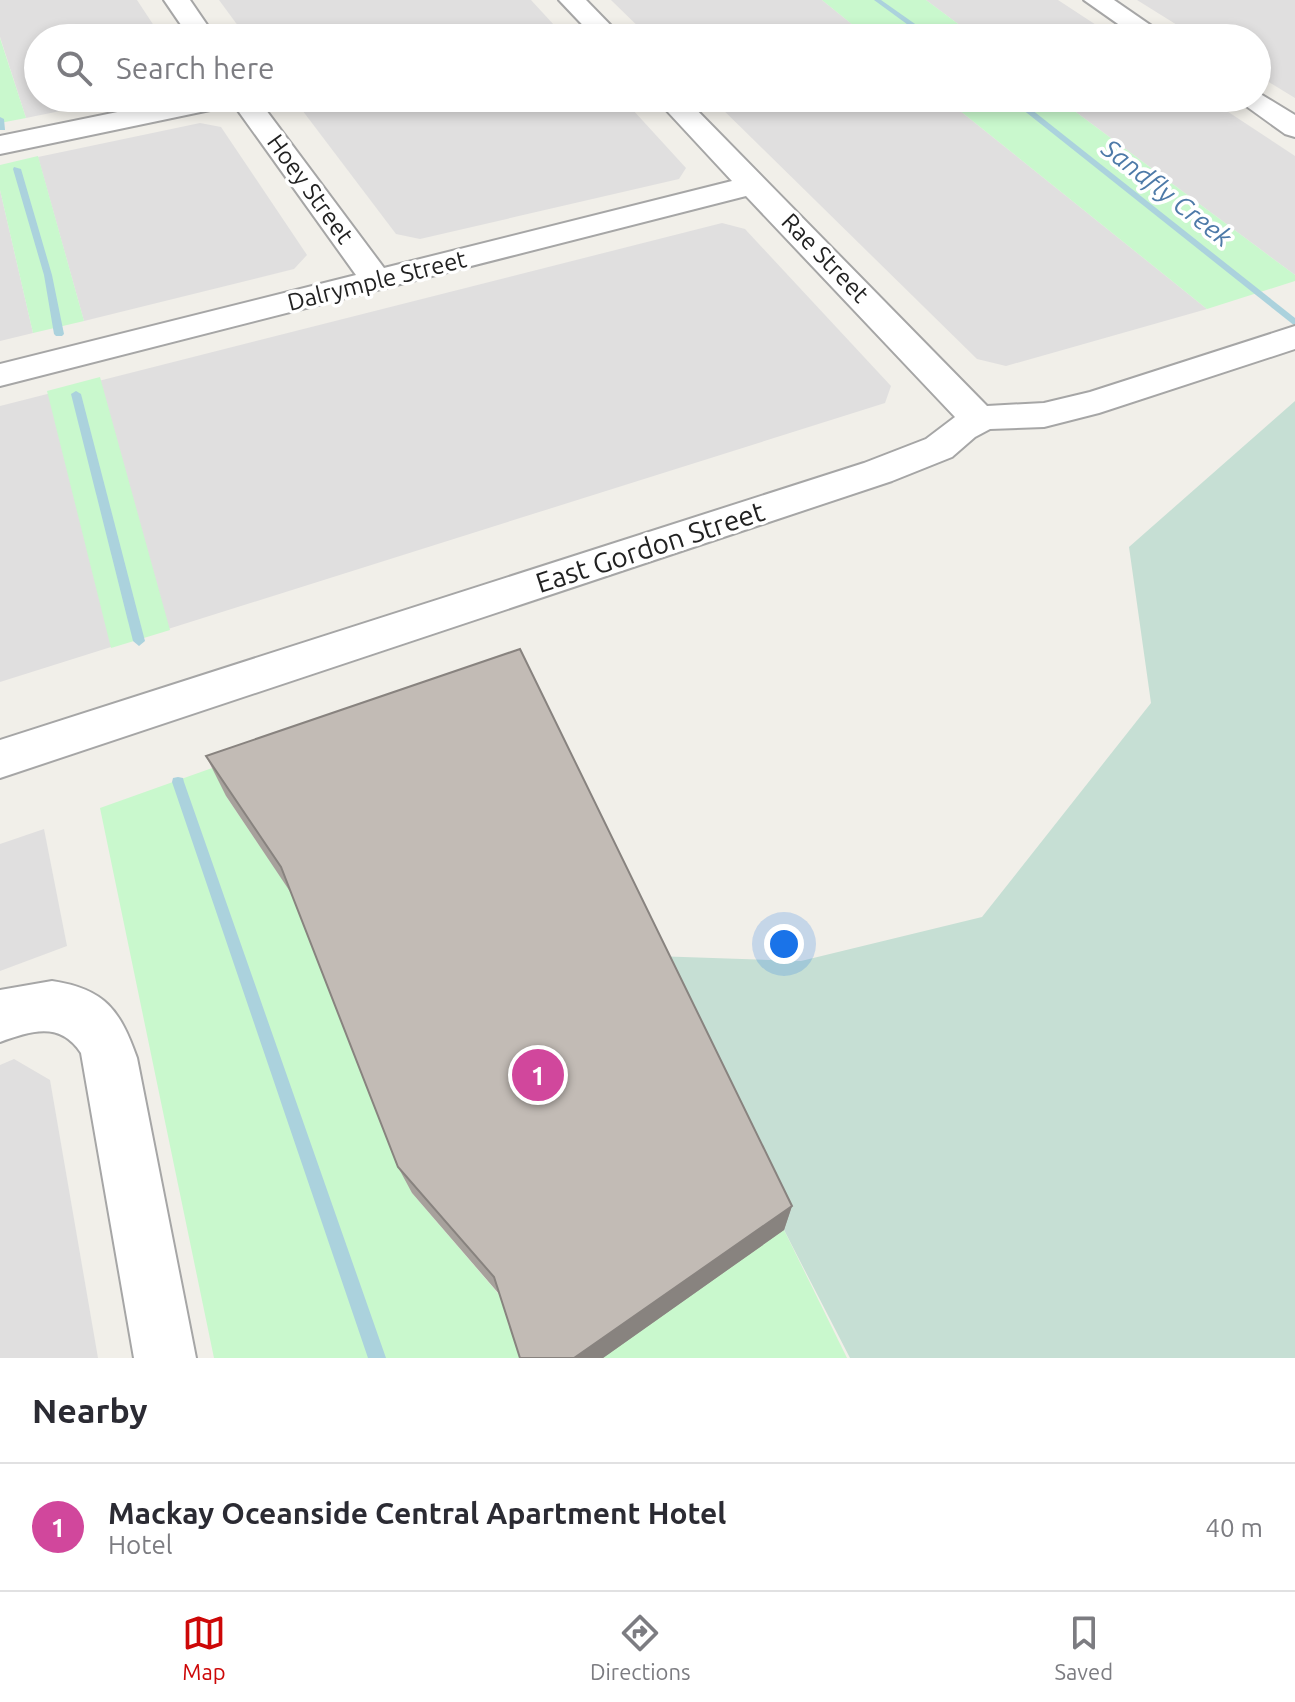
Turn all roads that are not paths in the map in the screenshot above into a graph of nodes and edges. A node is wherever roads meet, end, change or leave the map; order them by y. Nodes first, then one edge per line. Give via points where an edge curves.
1 (177, 0) edge
2 (572, 0) edge
3 (1097, 0) edge
4 (193, 24) edge
5 (596, 24) edge
6 (1134, 24) edge
7 (159, 112) edge
8 (253, 112) edge
9 (683, 112) edge
10 (1270, 112) edge
11 (1295, 128) edge
12 (0, 145) edge
13 (754, 185) junction
14 (377, 281) junction
15 (1278, 343) edge
16 (0, 375) edge
17 (979, 420) junction
18 (0, 759) edge
19 (0, 1016) edge
20 (165, 1358) edge

1 - 4 street
2 - 5 street
3 - 6 street
7 - 12 street
8 - 14 street, Hoey Street
9 - 13 street, Rae Street
10 - 11 street
13 - 14 street, Dalrymple Street
13 - 17 street, Rae Street
14 - 16 street, Dalrymple Street
15 - 17 street, East Gordon Street via 1053,413
17 - 18 street, East Gordon Street via 939,448 878,472
19 - 20 street via 32,1007 66,1008 90,1020 103,1037

